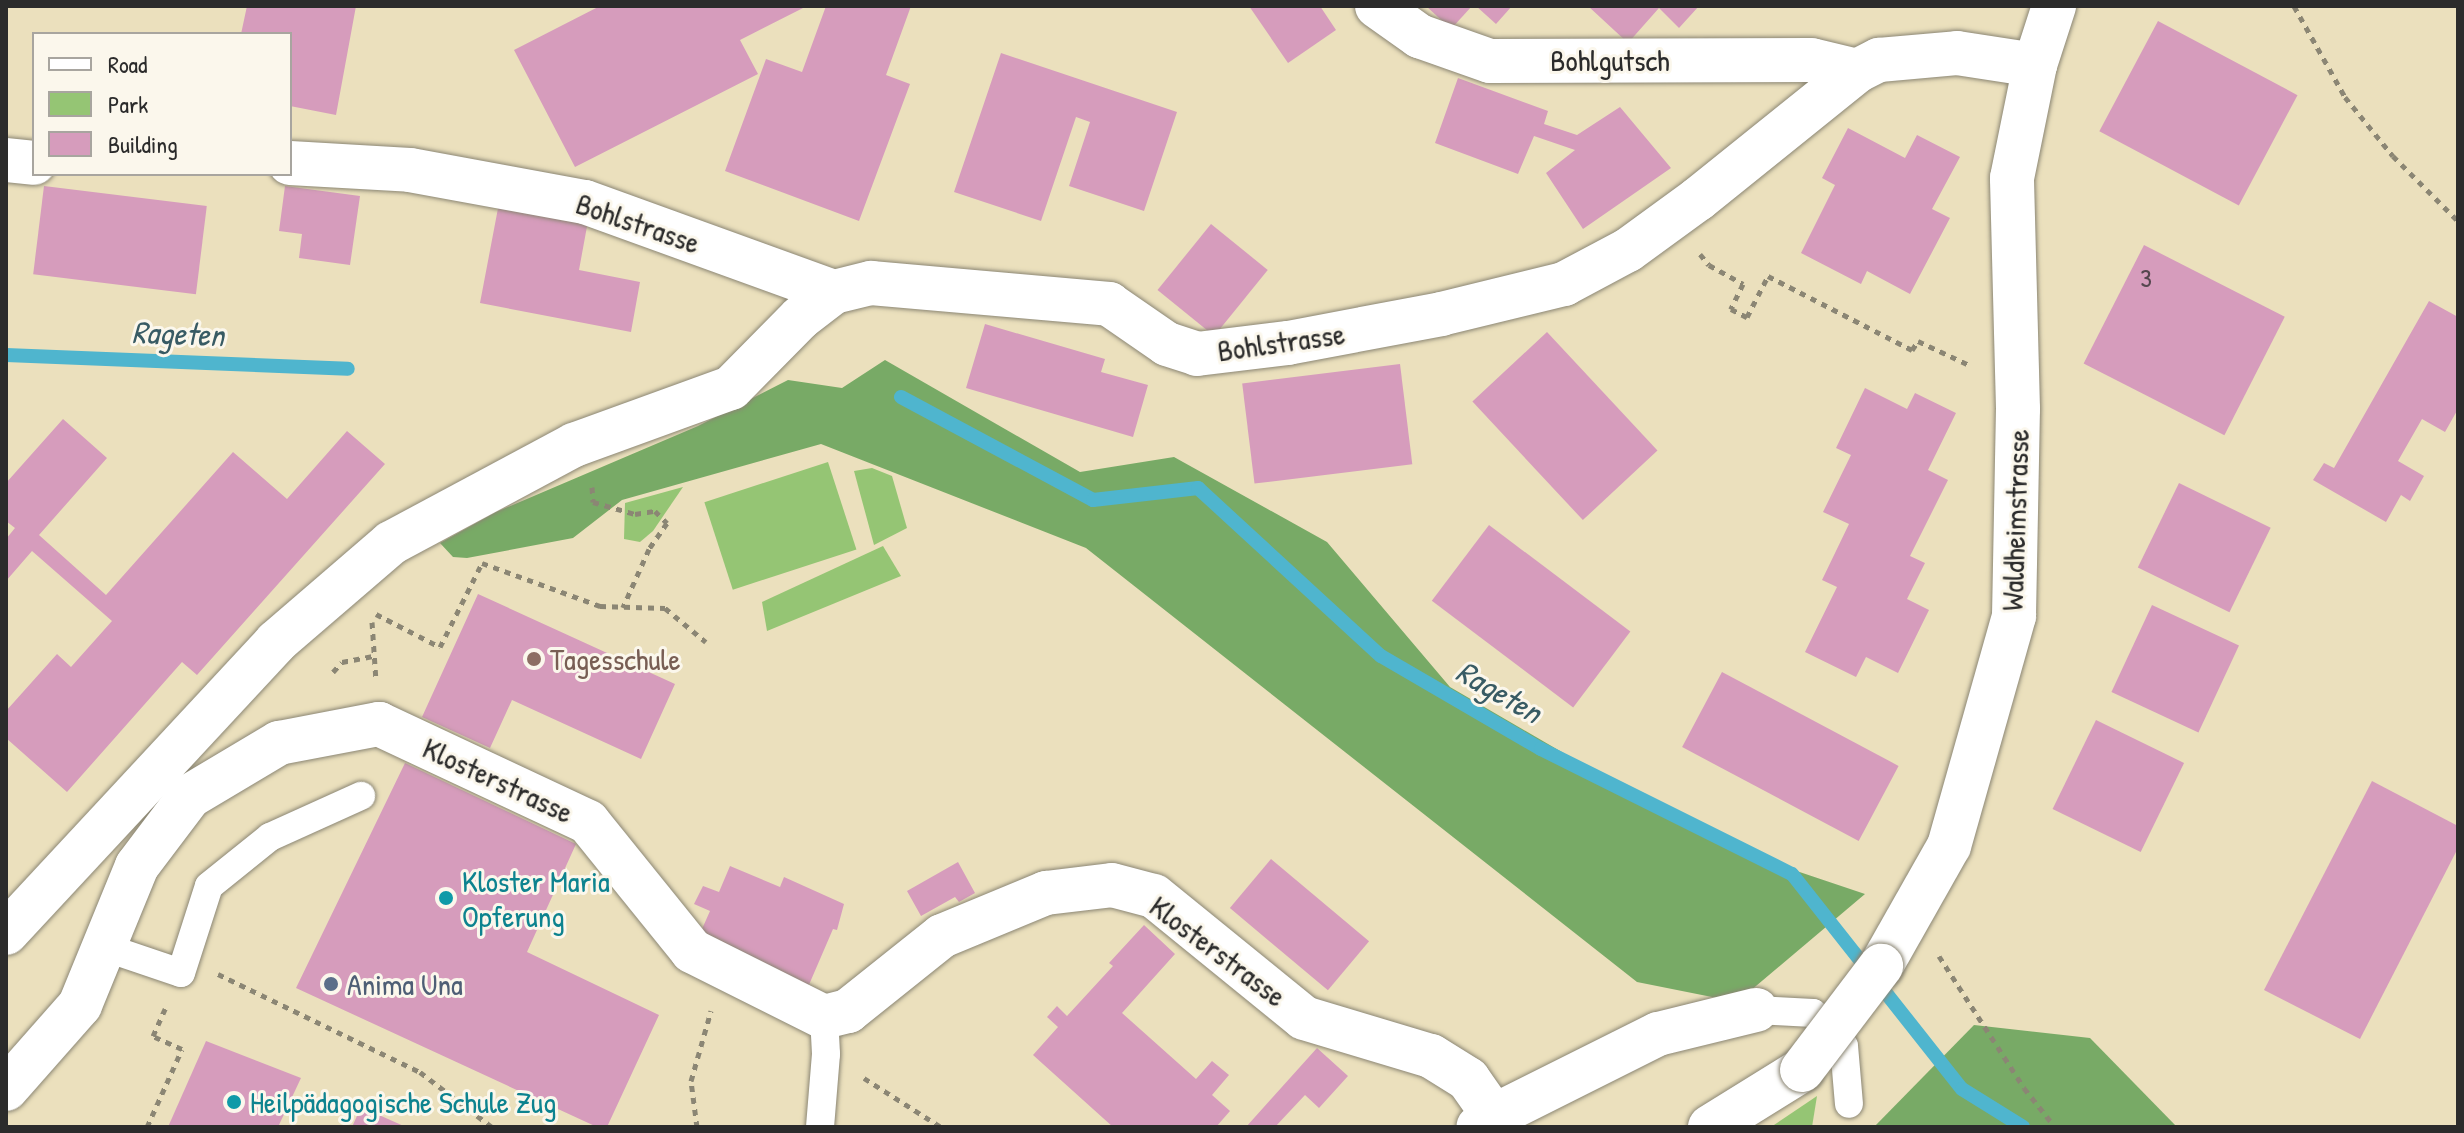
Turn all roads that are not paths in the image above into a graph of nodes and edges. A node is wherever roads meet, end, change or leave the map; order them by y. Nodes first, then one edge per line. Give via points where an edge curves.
1 (1377, 6) edge
2 (2054, 6) edge
3 (2035, 65) junction
4 (1857, 71) junction
5 (6, 160) edge
6 (32, 163) edge
7 (292, 163) edge
8 (834, 292) junction
9 (361, 796) dead end
10 (6, 933) edge
11 (104, 947) junction
12 (1767, 1011) joint
13 (825, 1035) junction
14 (6, 1089) edge
15 (1849, 1104) dead end
16 (1486, 1122) edge
17 (820, 1127) edge
18 (1710, 1127) edge

1 - 4 street, Bohlgutsch via 1419,36 1490,61 1811,60
2 - 3 street, Waldheimstrasse
3 - 4 street, Bohlstrasse via 1957,53 1879,60
3 - 18 street, Waldheimstrasse, bridge via 2012,178 2018,409 2014,616 1949,846 1881,966 1802,1070
4 - 8 street, Bohlstrasse via 1628,250 1564,284 1441,314 1197,354 1167,344 1109,304 871,283
5 - 6 street
7 - 8 street, Bohlstrasse via 410,170 585,202
8 - 10 street via 800,318 731,388 574,445 391,543 276,642
9 - 11 lane via 270,837 209,886 184,964
11 - 13 street, Klosterstrasse via 137,866 190,796 279,743 379,724 588,822 692,951
11 - 14 street via 80,1005
12 - 15 lane via 1813,1013 1844,1046
12 - 16 street via 1658,1034
13 - 16 street, Klosterstrasse via 942,936 1046,893 1112,885 1154,896 1304,1018 1431,1056 1468,1079
13 - 17 lane

